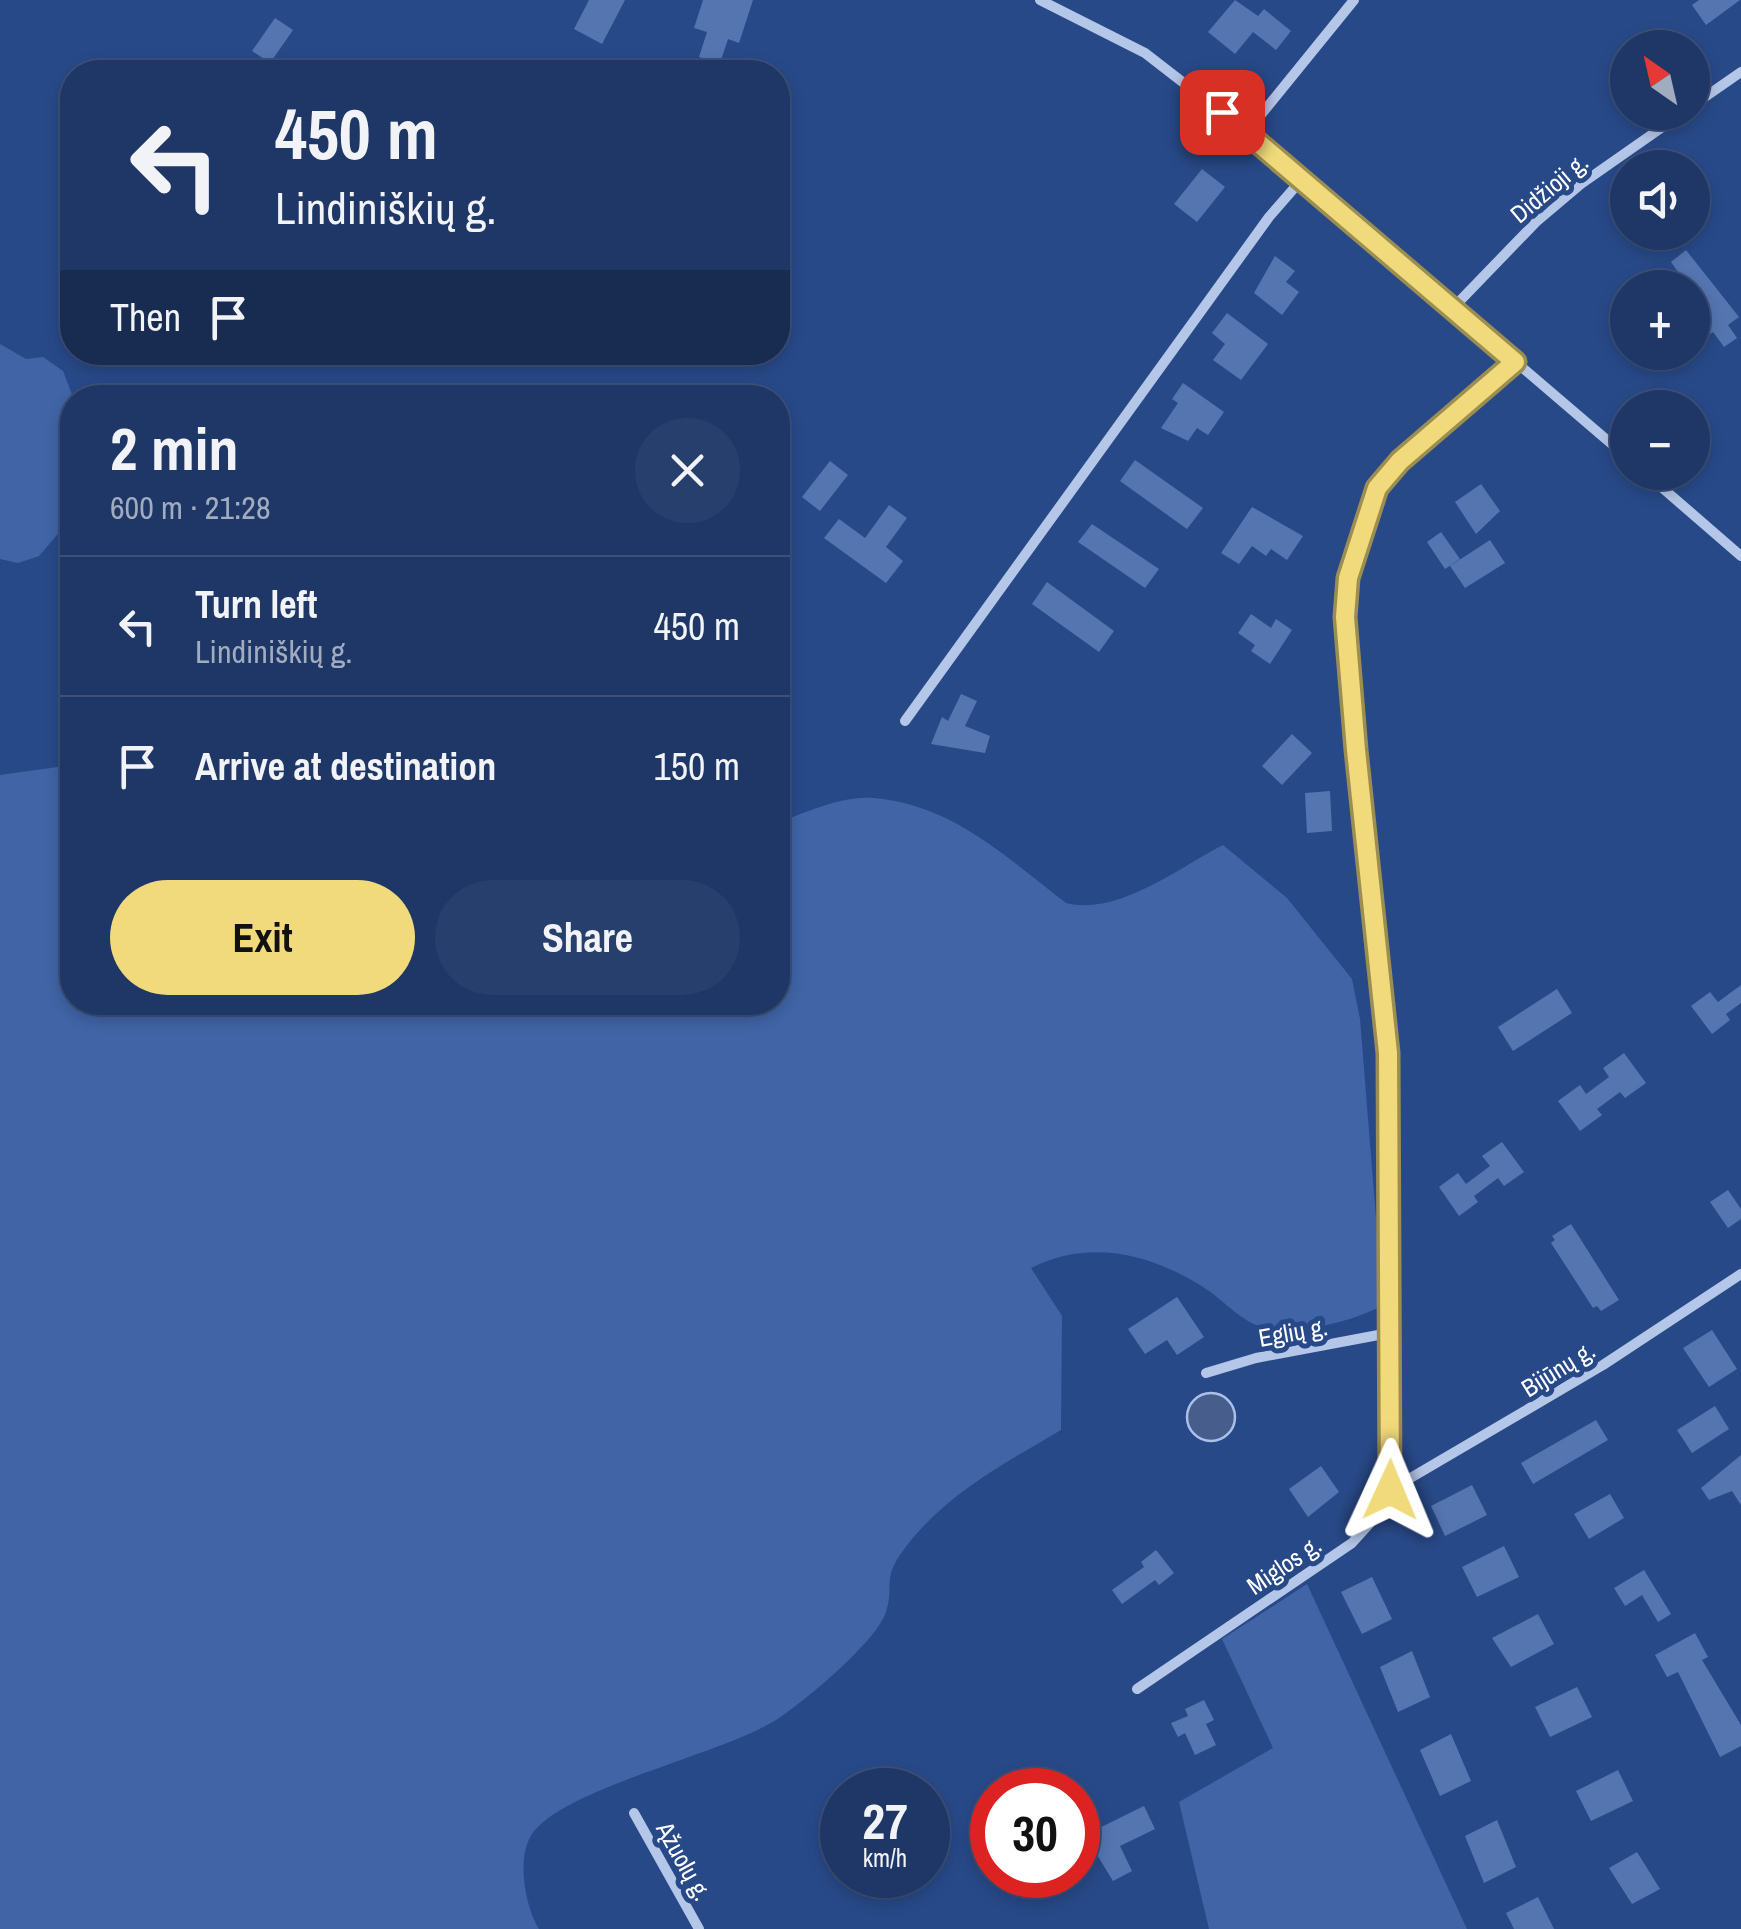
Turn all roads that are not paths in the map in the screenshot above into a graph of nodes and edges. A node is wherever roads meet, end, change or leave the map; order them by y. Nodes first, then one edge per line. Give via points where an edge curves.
1 (1040, 0) edge
2 (1354, 0) edge
3 (1741, 72) edge
4 (1710, 94) edge
5 (1658, 130) edge
6 (1248, 132) junction
7 (1302, 178) junction
8 (1452, 309) junction
9 (1515, 362) junction
10 (1610, 443) edge
11 (1665, 490) edge
12 (1741, 556) edge
13 (905, 721) dead end
14 (1741, 1274) edge
15 (1389, 1334) junction
16 (1206, 1373) dead end
17 (1390, 1490) junction
18 (1137, 1689) dead end
19 (634, 1813) dead end
20 (699, 1929) edge

1 - 6 street via 1145,53
2 - 6 street
3 - 4 street
5 - 8 street, Didžioji g. via 1536,222
6 - 7 street
7 - 8 street
7 - 13 street
8 - 9 street
9 - 10 street
9 - 15 street via 1377,488 1348,578 1356,750 1388,1053
11 - 12 street
14 - 17 street, Bijūnų g. via 1604,1366
15 - 16 street, Eglių g.
15 - 17 street
17 - 18 street, Miglos g. via 1352,1543
19 - 20 street, Ąžuolų g.

